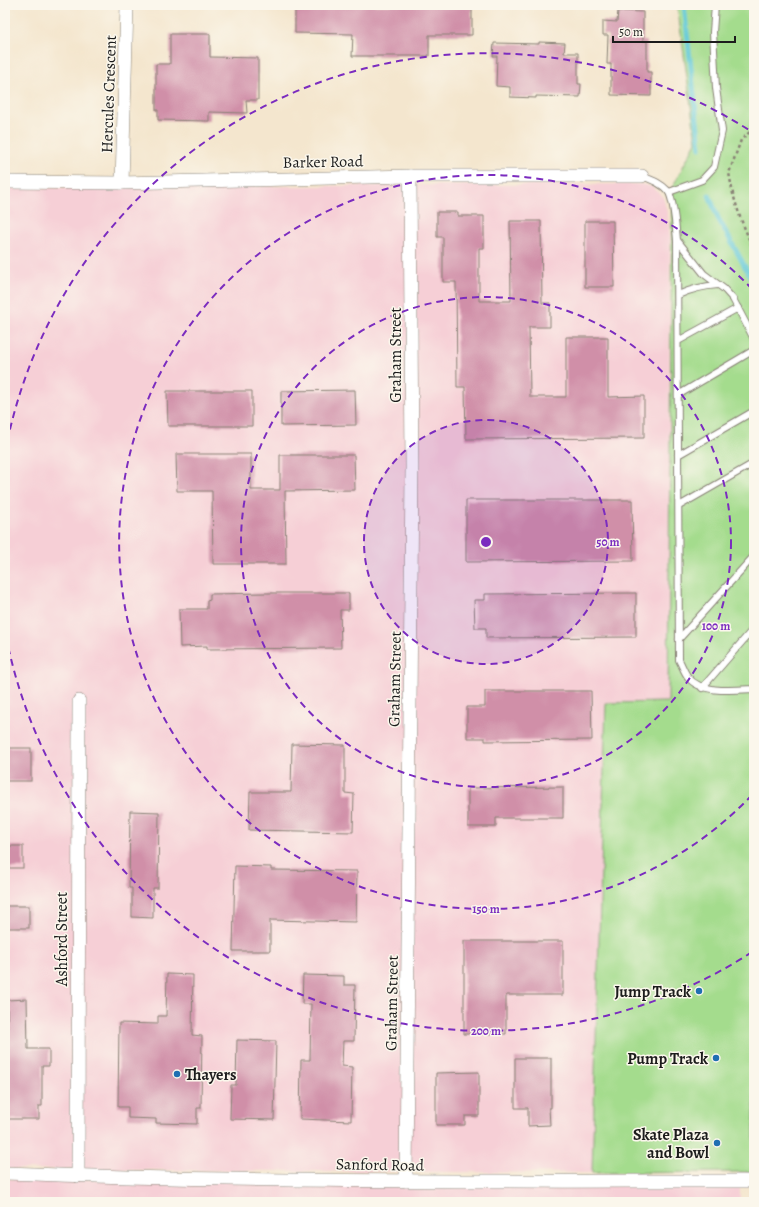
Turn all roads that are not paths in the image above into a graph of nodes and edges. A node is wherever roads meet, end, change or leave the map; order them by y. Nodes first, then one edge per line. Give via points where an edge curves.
1 (127, 5) edge
2 (715, 5) edge
3 (410, 176) junction
4 (642, 176) joint
5 (5, 182) edge
6 (122, 183) junction
7 (669, 192) junction
8 (677, 240) junction
9 (718, 285) junction
10 (678, 295) junction
11 (738, 308) junction
12 (754, 339) edge
13 (678, 342) junction
14 (754, 350) edge
15 (678, 395) junction
16 (754, 412) edge
17 (678, 455) junction
18 (754, 463) edge
19 (679, 506) junction
20 (754, 556) edge
21 (754, 628) edge
22 (679, 639) junction
23 (702, 688) junction
24 (754, 689) edge
25 (79, 701) dead end
26 (5, 1173) edge
27 (78, 1176) junction
28 (406, 1181) junction
29 (754, 1181) edge

1 - 6 street, Hercules Crescent
2 - 7 lane via 713,32 722,131 714,167 702,180
3 - 4 street, Barker Road
3 - 6 street, Barker Road
3 - 28 street, Graham Street via 412,482
4 - 7 lane via 656,181
5 - 6 street, Barker Road
7 - 8 lane
8 - 9 lane via 704,274
8 - 10 lane
9 - 10 lane via 690,289
9 - 11 lane via 733,299
10 - 13 lane
11 - 12 lane
11 - 13 lane
13 - 15 lane
14 - 15 lane
15 - 17 lane
16 - 17 lane
17 - 19 lane
18 - 19 lane
19 - 22 lane
20 - 22 lane
21 - 23 lane
22 - 23 lane via 679,660 689,678
23 - 24 lane
25 - 27 street, Ashford Street
26 - 27 street, Sanford Road
27 - 28 street, Sanford Road
28 - 29 street, Sanford Road

